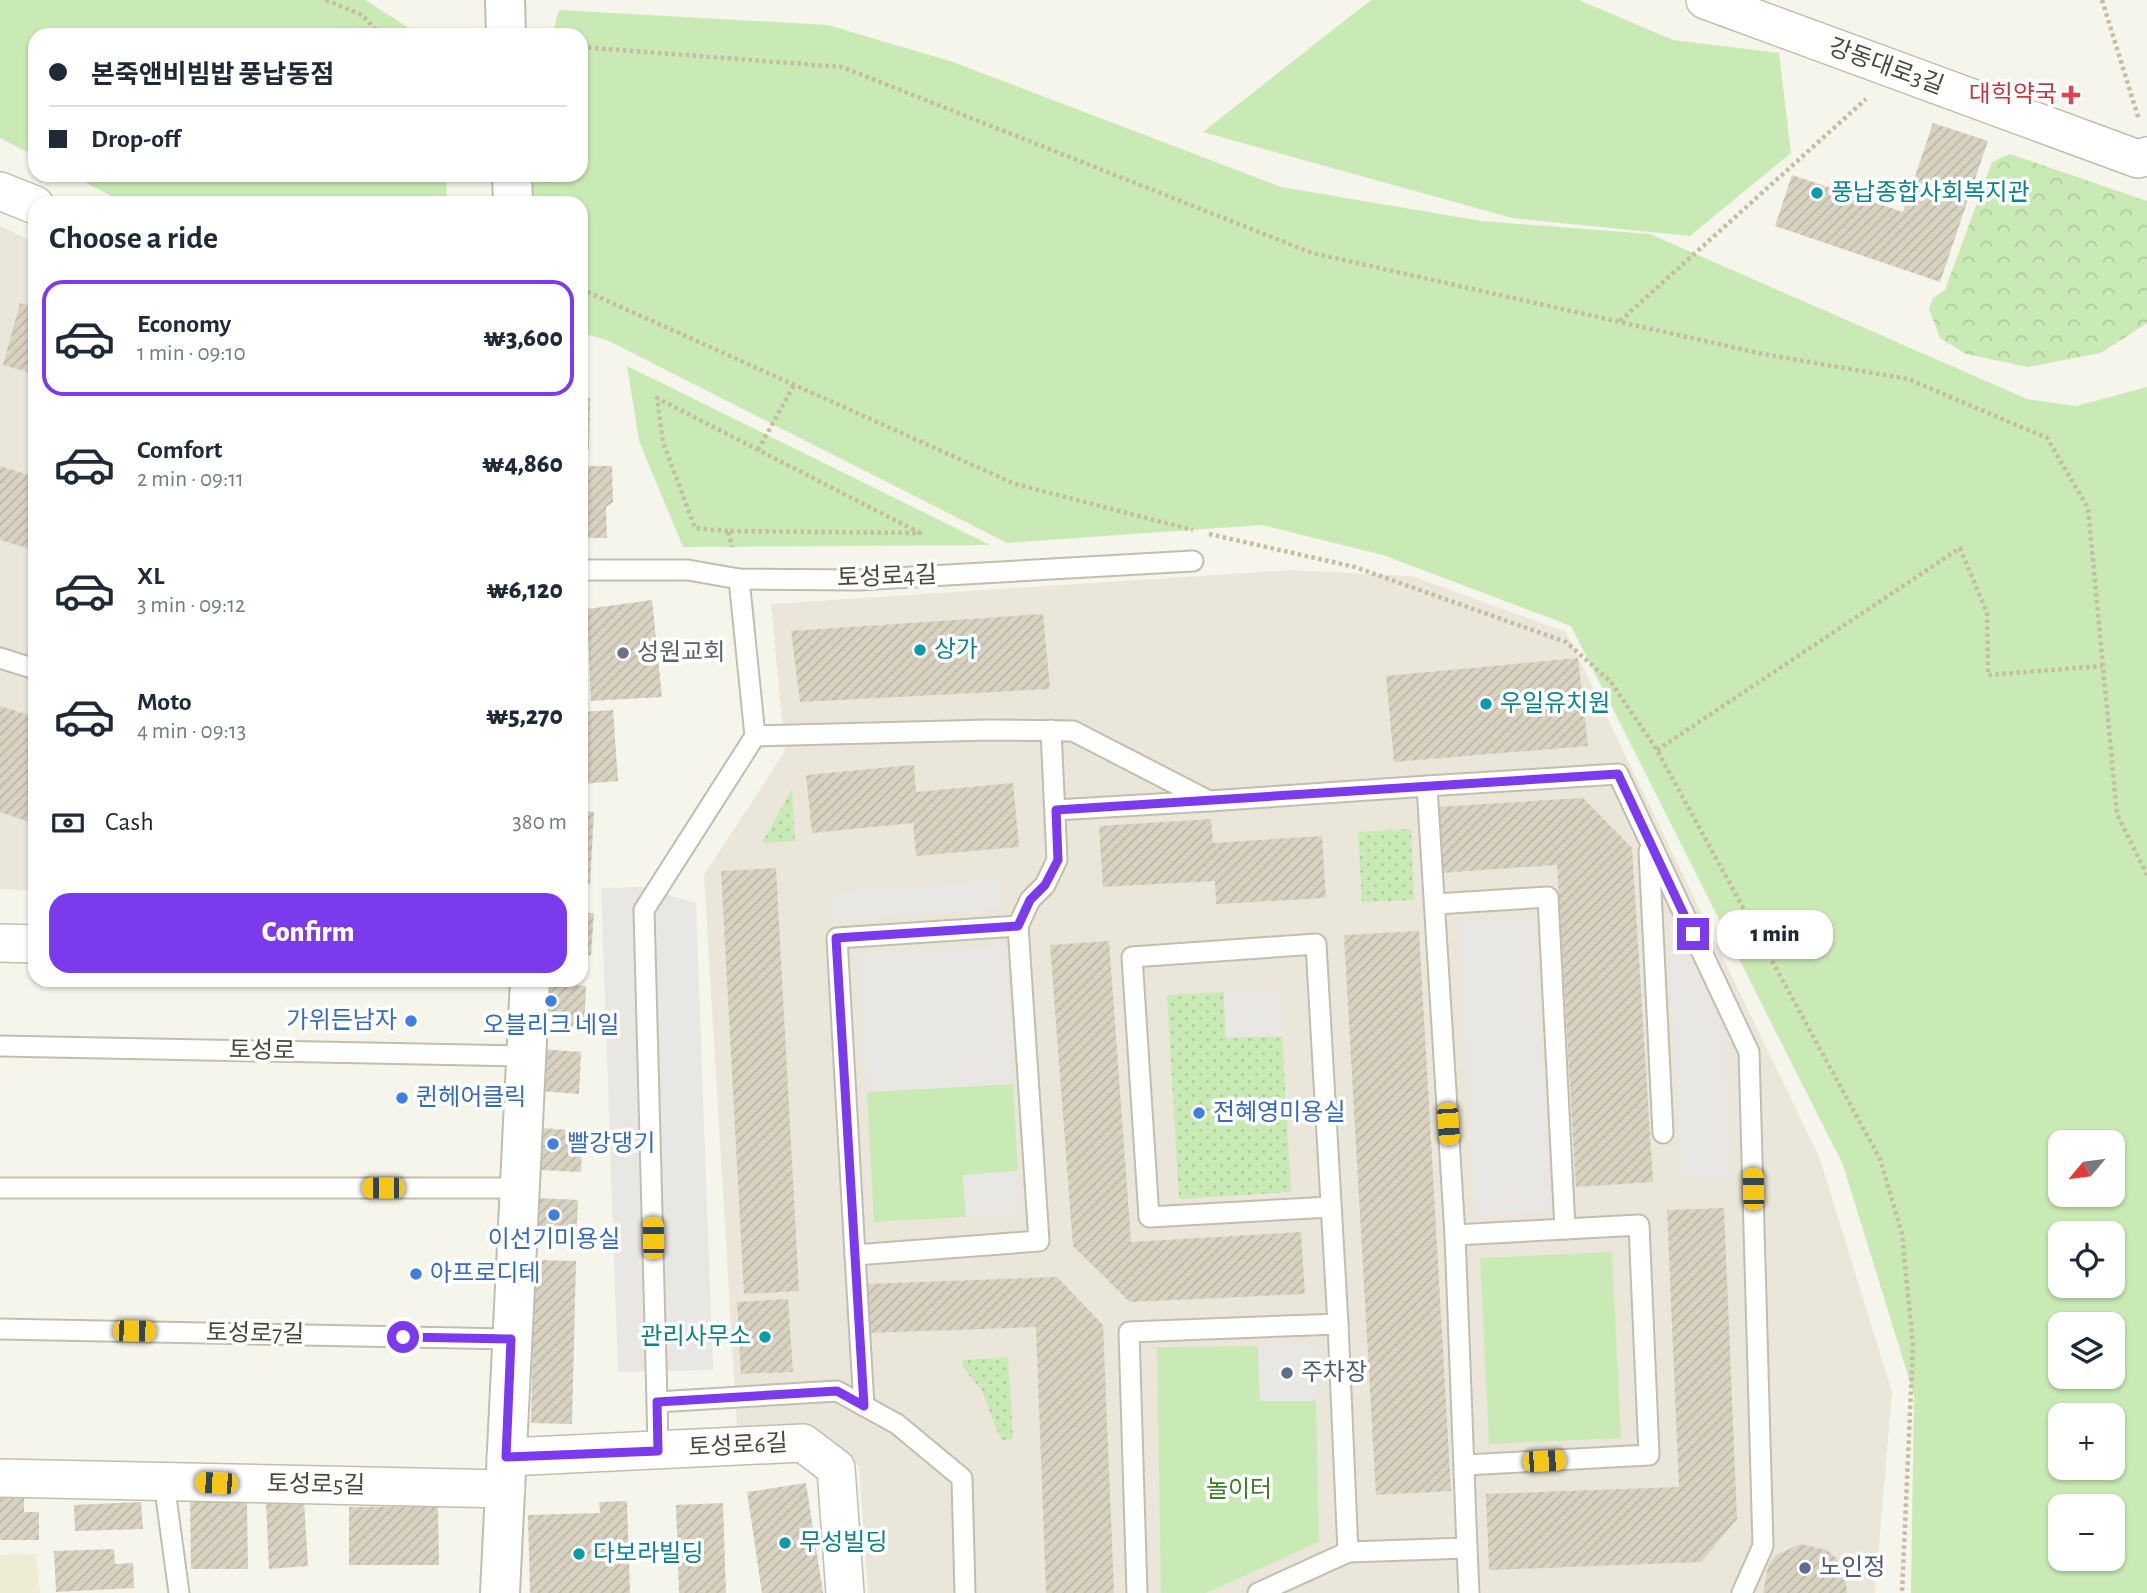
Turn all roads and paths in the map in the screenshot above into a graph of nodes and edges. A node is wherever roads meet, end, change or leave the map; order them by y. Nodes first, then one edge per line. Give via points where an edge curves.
1 (326, 0) edge
2 (505, 0) edge
3 (1705, 0) edge
4 (2102, 0) edge
5 (374, 28) edge
6 (506, 28) edge
7 (588, 48) edge
8 (1897, 71) junction
9 (2143, 158) edge
10 (0, 191) edge
11 (28, 202) edge
12 (1620, 321) junction
13 (794, 385) dead end
14 (758, 450) junction
15 (728, 531) junction
16 (1193, 561) dead end
17 (588, 570) edge
18 (739, 579) junction
19 (0, 658) edge
20 (2102, 666) junction
21 (28, 667) edge
22 (1051, 730) junction
23 (755, 736) junction
24 (1657, 750) dead end
25 (1427, 786) junction
26 (1209, 802) junction
27 (1056, 810) junction
28 (1648, 840) junction
29 (2147, 875) edge
30 (1435, 904) junction
31 (1018, 926) junction
32 (0, 943) edge
33 (28, 944) edge
34 (529, 987) edge
35 (0, 1046) edge
36 (524, 1056) junction
37 (1663, 1133) dead end
38 (0, 1188) edge
39 (520, 1188) junction
40 (1331, 1207) junction
41 (1564, 1229) junction
42 (1455, 1235) junction
43 (855, 1255) junction
44 (1338, 1324) junction
45 (0, 1329) edge
46 (511, 1339) junction
47 (657, 1402) junction
48 (864, 1406) junction
49 (658, 1451) junction
50 (1465, 1465) junction
51 (506, 1473) junction
52 (0, 1478) edge
53 (164, 1482) junction
54 (1467, 1548) junction
55 (1348, 1552) junction
56 (179, 1593) edge
57 (500, 1593) edge
58 (845, 1593) edge
59 (965, 1593) edge
60 (1137, 1593) edge
61 (1258, 1593) edge
62 (1469, 1593) edge
63 (1742, 1593) edge

1 - 5 path via 362,15
2 - 6 street
3 - 8 street, 강동대로3길
4 - 9 path via 2139,113
7 - 12 path via 842,67 1312,253
8 - 9 street, 강동대로3길
8 - 12 path
10 - 11 street
12 - 20 path via 1763,354 1908,379 2047,438 2088,508
13 - 14 path
14 - 15 path via 657,398 663,442 695,528
14 - 15 path via 920,533
15 - 18 path
16 - 18 lane, 토성로4길 via 859,580
17 - 18 lane, 토성로4길 via 688,570
18 - 23 lane
19 - 21 lane
20 - 24 path via 1988,675 1987,613 1960,548
20 - 29 path via 2117,814
22 - 23 lane
22 - 26 lane via 1073,731
22 - 27 lane
23 - 47 lane via 644,910
25 - 26 lane
25 - 28 lane via 1618,774
25 - 30 lane
26 - 27 lane
27 - 31 lane via 1058,860
28 - 37 lane
28 - 63 lane via 1749,1052 1763,1546
30 - 41 lane via 1548,897
30 - 42 lane
31 - 43 lane via 836,938
31 - 43 lane via 1039,1241
32 - 33 street
34 - 36 street
35 - 36 lane, 토성로
36 - 39 street
38 - 39 lane
39 - 46 street
40 - 40 lane via 1316,944 1132,957 1149,1217
40 - 44 lane
41 - 42 lane
41 - 50 lane via 1639,1226 1649,1455
42 - 50 lane
43 - 48 lane
44 - 55 lane
44 - 60 lane via 1129,1332
45 - 46 lane, 토성로7길
46 - 51 street
47 - 48 lane via 837,1391
47 - 49 lane
48 - 59 lane via 898,1424 962,1479
49 - 51 street, 토성로6길
49 - 58 street, 토성로6길 via 803,1443 836,1468
50 - 54 lane
51 - 53 street, 토성로5길
51 - 57 street
52 - 53 street, 토성로5길
53 - 56 lane
54 - 55 lane
54 - 62 lane
55 - 61 lane

